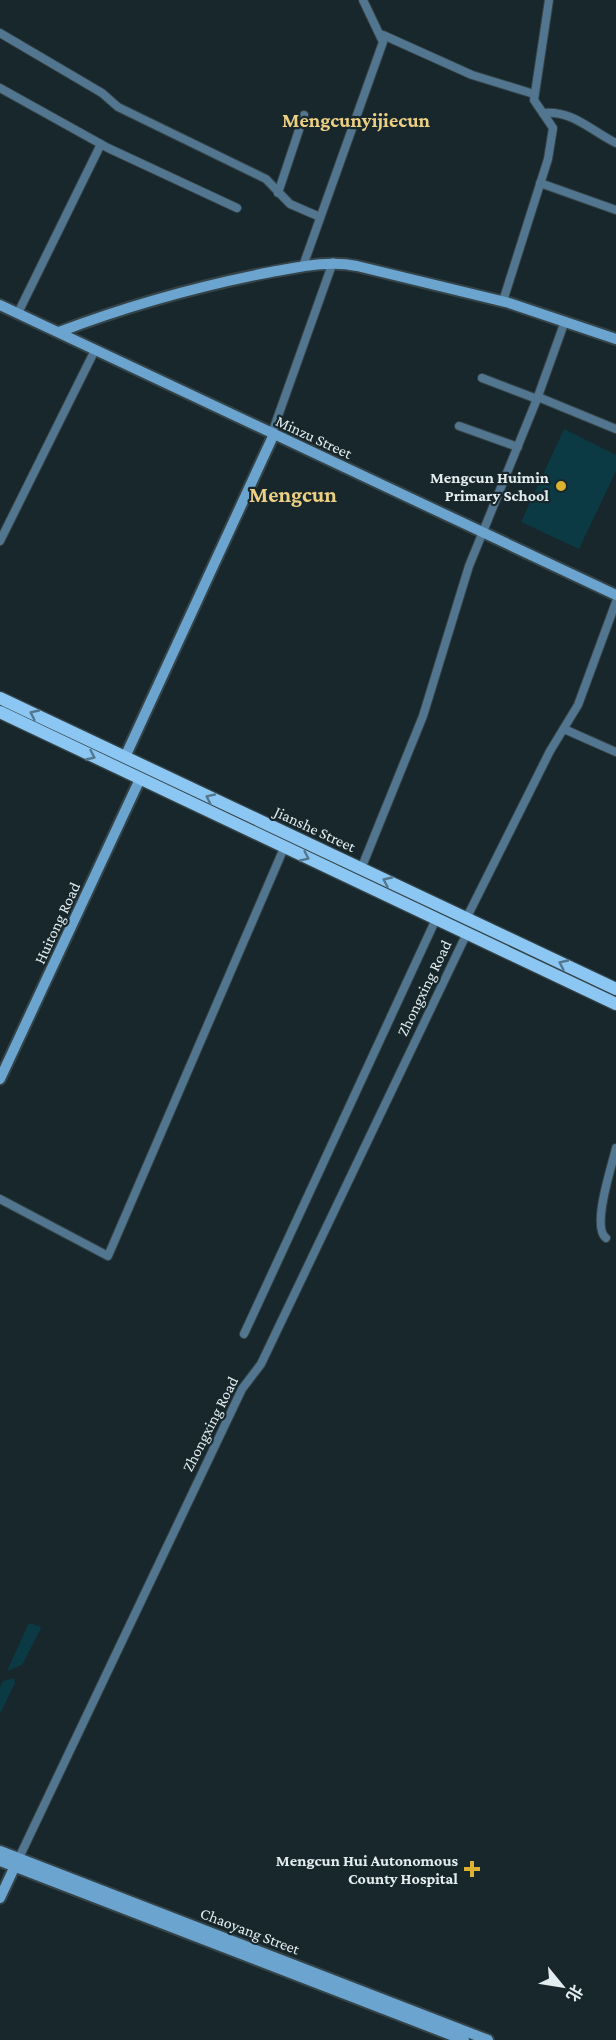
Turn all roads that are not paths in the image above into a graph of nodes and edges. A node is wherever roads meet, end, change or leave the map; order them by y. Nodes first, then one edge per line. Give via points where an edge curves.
1 (363, 0) edge
2 (549, 0) edge
3 (0, 33) edge
4 (382, 35) junction
5 (0, 88) edge
6 (534, 94) junction
7 (543, 113) junction
8 (304, 115) dead end
9 (616, 143) edge
10 (101, 144) junction
11 (540, 183) junction
12 (278, 193) junction
13 (237, 208) dead end
14 (616, 210) edge
15 (320, 218) junction
16 (333, 262) junction
17 (303, 266) junction
18 (503, 301) junction
19 (0, 305) edge
20 (18, 314) junction
21 (565, 321) junction
22 (58, 332) junction
23 (616, 339) edge
24 (95, 350) junction
25 (482, 378) dead end
26 (538, 398) junction
27 (459, 426) dead end
28 (616, 429) edge
29 (273, 434) junction
30 (518, 447) junction
31 (483, 533) junction
32 (0, 540) edge
33 (616, 595) edge
34 (616, 602) edge
35 (0, 698) edge
36 (0, 712) edge
37 (564, 729) junction
38 (616, 752) edge
39 (125, 757) junction
40 (141, 779) junction
41 (284, 848) junction
42 (362, 869) junction
43 (436, 919) junction
44 (466, 919) junction
45 (466, 933) junction
46 (616, 989) edge
47 (616, 1004) edge
48 (0, 1079) edge
49 (616, 1148) edge
50 (0, 1199) edge
51 (606, 1238) dead end
52 (244, 1334) dead end
53 (0, 1851) edge
54 (0, 1861) edge
55 (17, 1862) junction
56 (0, 1898) edge
57 (464, 2040) edge
58 (488, 2040) edge

1 - 4 street
2 - 6 street
3 - 12 street via 102,93 118,108 266,179
4 - 6 street via 472,75
4 - 15 street via 384,42
5 - 10 street
6 - 7 street
7 - 9 street via 576,118
7 - 11 street via 553,128
8 - 12 street
10 - 13 street
10 - 20 street
11 - 14 street
11 - 18 street
12 - 15 street via 290,204
15 - 17 street
16 - 17 street
16 - 18 street
16 - 29 street
17 - 22 street via 203,287
18 - 21 street
19 - 20 street, Minzu Street
20 - 22 street, Minzu Street
21 - 23 street
21 - 26 street
22 - 24 street, Minzu Street
24 - 29 street, Minzu Street
24 - 32 street
25 - 26 street
26 - 28 street
26 - 30 street
27 - 30 street
29 - 31 street, Minzu Street
29 - 39 street
30 - 31 street
31 - 33 street, Minzu Street
31 - 42 street via 423,716
34 - 37 street via 584,691
39 -> 35 main road, Jianshe Street
36 -> 40 main road, Jianshe Street
37 - 38 street
37 - 44 street
42 -> 39 main road, Jianshe Street
40 - 41 main road, Jianshe Street
40 - 48 street, Huitong Road
41 -> 43 main road, Jianshe Street
41 - 50 street via 108,1256
44 -> 42 main road, Jianshe Street
43 - 45 main road, Jianshe Street
43 - 52 street
46 -> 44 main road, Jianshe Street
45 - 47 main road, Jianshe Street
45 - 55 street, Zhongxing Road via 261,1364 242,1389
49 - 51 street via 599,1220 600,1232
53 - 55 street, Chaoyang Street
54 - 55 street, Chaoyang Street
55 - 56 street, Zhongxing Road
55 - 57 street, Chaoyang Street
55 - 58 street, Chaoyang Street

